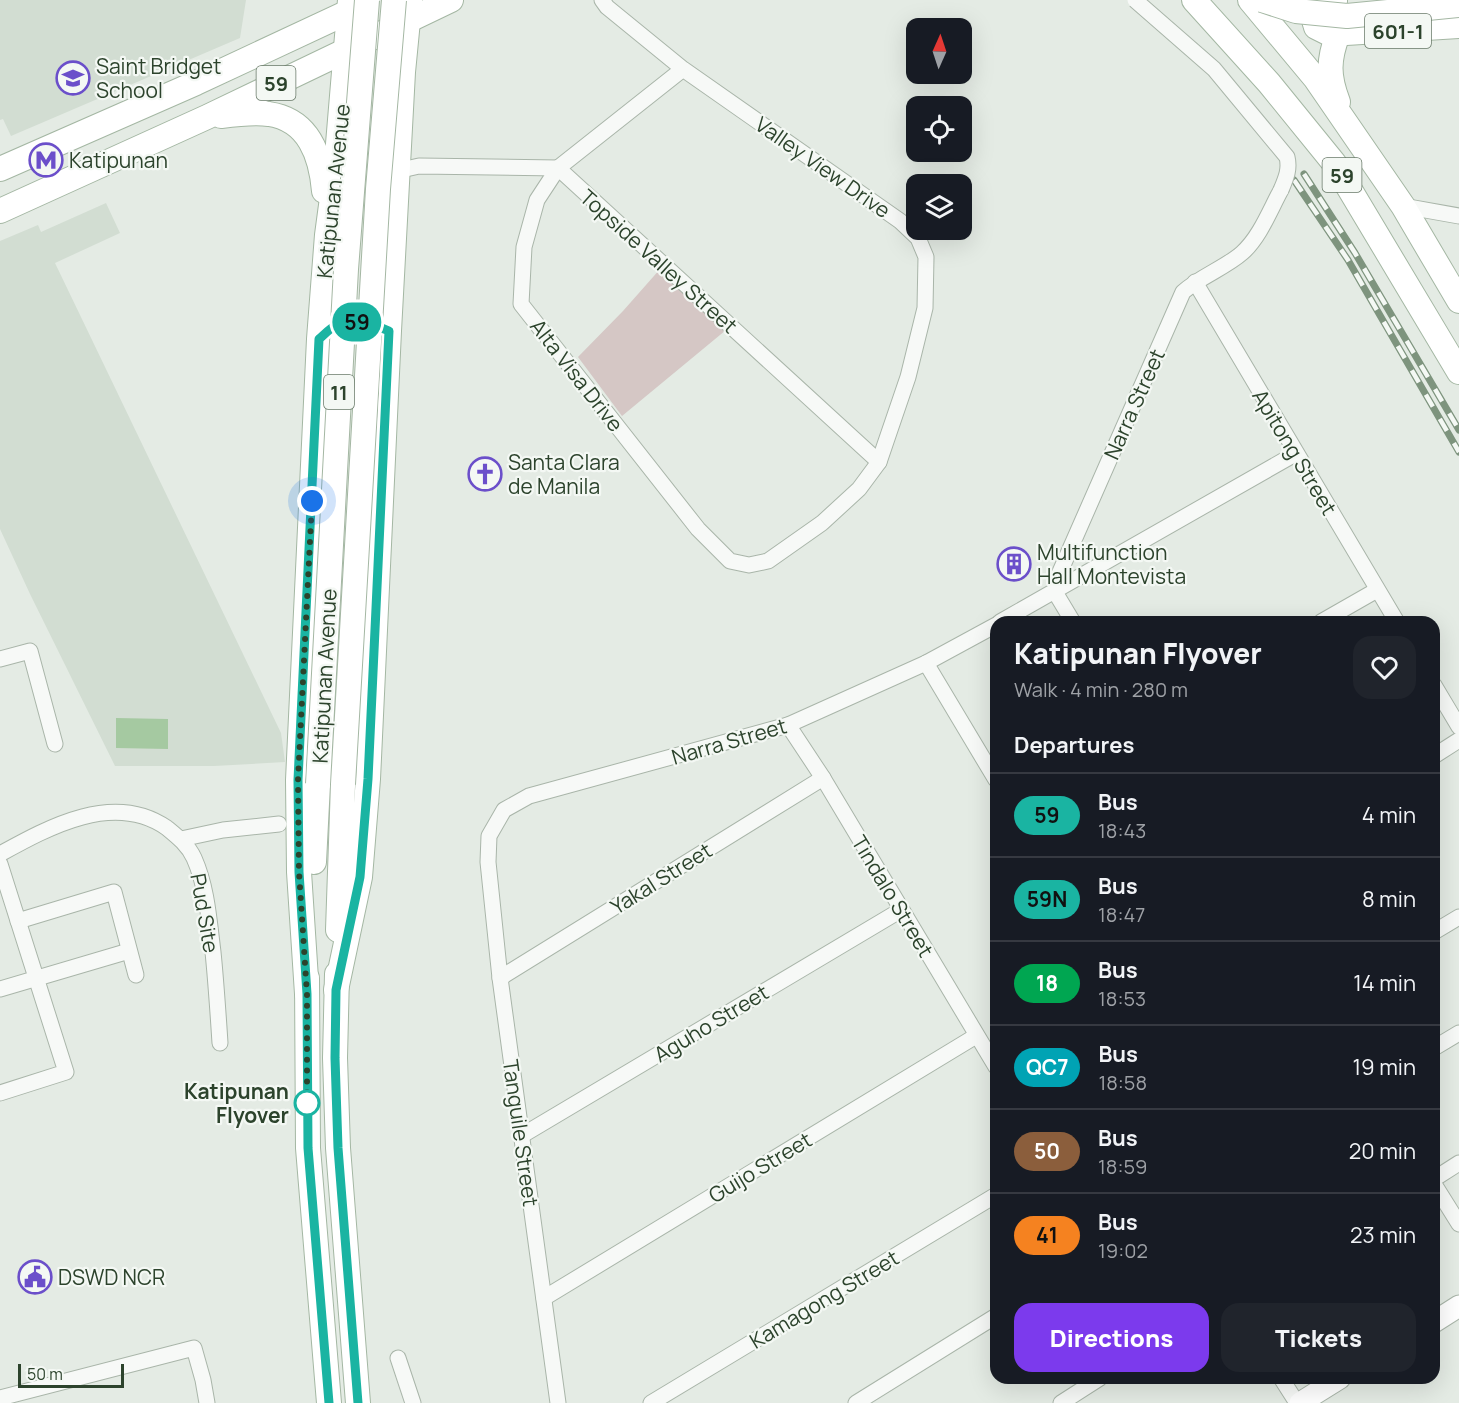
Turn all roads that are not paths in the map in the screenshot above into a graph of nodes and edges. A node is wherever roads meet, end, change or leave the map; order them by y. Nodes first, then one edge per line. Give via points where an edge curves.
1 (374, 0) edge
2 (394, 0) edge
3 (602, 0) edge
4 (1135, 0) edge
5 (1194, 0) edge
6 (1250, 0) edge
7 (1262, 0) edge
8 (1338, 0) edge
9 (446, 2) edge
10 (349, 3) edge
11 (1459, 5) edge
12 (409, 11) edge
13 (1459, 26) edge
14 (1338, 34) junction
15 (345, 50) junction
16 (683, 69) junction
17 (403, 72) junction
18 (207, 117) junction
19 (1346, 125) junction
20 (336, 168) junction
21 (558, 168) junction
22 (0, 169) edge
23 (398, 171) junction
24 (1403, 206) junction
25 (0, 211) edge
26 (1459, 216) edge
27 (327, 235) junction
28 (1201, 278) junction
29 (391, 288) junction
30 (323, 294) junction
31 (1459, 301) edge
32 (389, 331) junction
33 (319, 339) junction
34 (1459, 372) edge
35 (1295, 454) junction
36 (879, 462) junction
37 (1377, 590) junction
38 (1055, 592) junction
39 (1012, 616) edge
40 (1069, 616) edge
41 (1332, 616) edge
42 (1392, 616) edge
43 (990, 628) edge
44 (0, 658) edge
45 (926, 663) junction
46 (1440, 695) edge
47 (788, 725) junction
48 (1459, 727) edge
49 (1459, 740) edge
50 (55, 744) dead end
51 (1440, 752) edge
52 (990, 770) edge
53 (823, 778) junction
54 (279, 825) dead end
55 (181, 839) junction
56 (0, 854) edge
57 (488, 862) joint
58 (0, 864) edge
59 (901, 910) junction
60 (1459, 917) edge
61 (18, 921) junction
62 (1440, 928) edge
63 (129, 951) junction
64 (136, 975) dead end
65 (500, 978) junction
66 (37, 979) junction
67 (0, 989) edge
68 (336, 990) junction
69 (307, 994) junction
70 (1459, 1033) edge
71 (976, 1036) junction
72 (220, 1043) dead end
73 (1440, 1044) edge
74 (990, 1058) edge
75 (0, 1093) edge
76 (521, 1136) junction
77 (1459, 1163) edge
78 (1440, 1175) edge
79 (1440, 1194) edge
80 (990, 1198) edge
81 (1459, 1224) edge
82 (544, 1298) junction
83 (1459, 1306) edge
84 (1440, 1318) edge
85 (990, 1320) edge
86 (398, 1358) dead end
87 (1091, 1384) edge
88 (1285, 1384) edge
89 (1328, 1384) edge
90 (0, 1398) edge
91 (1296, 1400) edge
92 (207, 1403) edge
93 (328, 1403) edge
94 (358, 1403) edge
95 (412, 1403) edge
96 (558, 1403) edge
97 (651, 1403) edge
98 (856, 1403) edge
99 (1061, 1403) edge

1 - 10 main road
2 - 68 main road, Katipunan Avenue / 11, bridge via 370,318 343,784
3 - 16 street, Valley View Drive
4 - 28 street, Narra Street, bridge via 1214,69 1289,164 1281,190 1253,240 1241,254
5 - 34 main road, 59 via 1334,163
6 - 19 main road, 59 via 1315,78
7 - 11 main road, bridge via 1296,11 1347,16
8 - 14 main road via 1315,12 1313,23 1322,31
9 - 12 main road, 59
9 - 17 main road via 421,31
10 - 15 main road, Katipunan Avenue / 11
10 - 22 main road, 59 via 290,39
10 - 69 main road, Katipunan Avenue / 11, bridge via 346,269
12 - 15 main road, 59
12 - 17 main road, Katipunan Avenue / 11
13 - 14 main road, 601-1
14 - 19 main road, 601-1 via 1330,66 1333,89
15 - 18 main road, 59
15 - 20 main road, Katipunan Avenue / 11
16 - 21 street, Alta Visa Drive
16 - 36 street, Valley View Drive via 900,221 918,238 926,257 925,308 908,377
17 - 23 main road, Katipunan Avenue / 11
18 - 25 main road, 59
18 - 27 main road via 270,114 292,123 306,135 322,169
19 - 24 main road, 59
20 - 23 main road
20 - 27 main road, Katipunan Avenue / 11
21 - 23 street via 419,166
21 - 36 street, Topside Valley Street
21 - 36 street, Alta Visa Drive via 537,200 524,247 521,304 698,529 730,561 749,565 768,561 822,523 859,489
23 - 29 main road, Katipunan Avenue / 11
24 - 26 street
24 - 31 main road, 59
27 - 30 main road, Katipunan Avenue / 11
28 - 35 street, Apitong Street
28 - 38 street, Narra Street via 1183,292 1056,581
29 - 30 main road via 373,309 360,312 347,310
29 - 32 main road, Katipunan Avenue / 11
30 - 33 main road, Katipunan Avenue / 11
32 - 33 main road via 368,323 346,323
32 - 68 main road, Katipunan Avenue / 11 via 368,779 360,877
33 - 69 main road, Katipunan Avenue / 11 via 298,780
35 - 37 street, Apitong Street
35 - 38 street
37 - 41 street
37 - 42 street, Apitong Street
38 - 39 street, Narra Street
38 - 40 street
43 - 45 street, Narra Street
44 - 50 street via 30,651
45 - 47 street, Narra Street
45 - 52 street
46 - 48 street
47 - 53 street, Tindalo Street
47 - 57 street, Narra Street via 529,796 504,810 489,836
49 - 51 street
53 - 59 street, Tindalo Street
53 - 65 street, Yakal Street
54 - 55 street
55 - 56 street, Pud Site via 157,822 110,812 52,826
55 - 72 street, Pud Site via 194,856 209,910
57 - 65 street, Tanguile Street
58 - 61 street
59 - 71 street, Tindalo Street
59 - 76 street, Aguho Street
60 - 62 street
61 - 63 street via 114,892
61 - 66 street
63 - 64 street
63 - 66 street
65 - 76 street, Tanguile Street
66 - 67 street
66 - 75 street via 66,1072
68 - 94 main road, Katipunan Avenue / 11 via 338,1148
69 - 93 main road, Katipunan Avenue / 11 via 308,1148
70 - 73 street
71 - 74 street, Tindalo Street
71 - 82 street, Guijo Street
76 - 82 street, Tanguile Street
77 - 78 street
79 - 81 street
80 - 97 street, Kamagong Street
82 - 96 street, Tanguile Street
83 - 84 street
85 - 98 street
86 - 95 street
87 - 99 street
88 - 91 street
89 - 91 street
90 - 92 street via 194,1348

